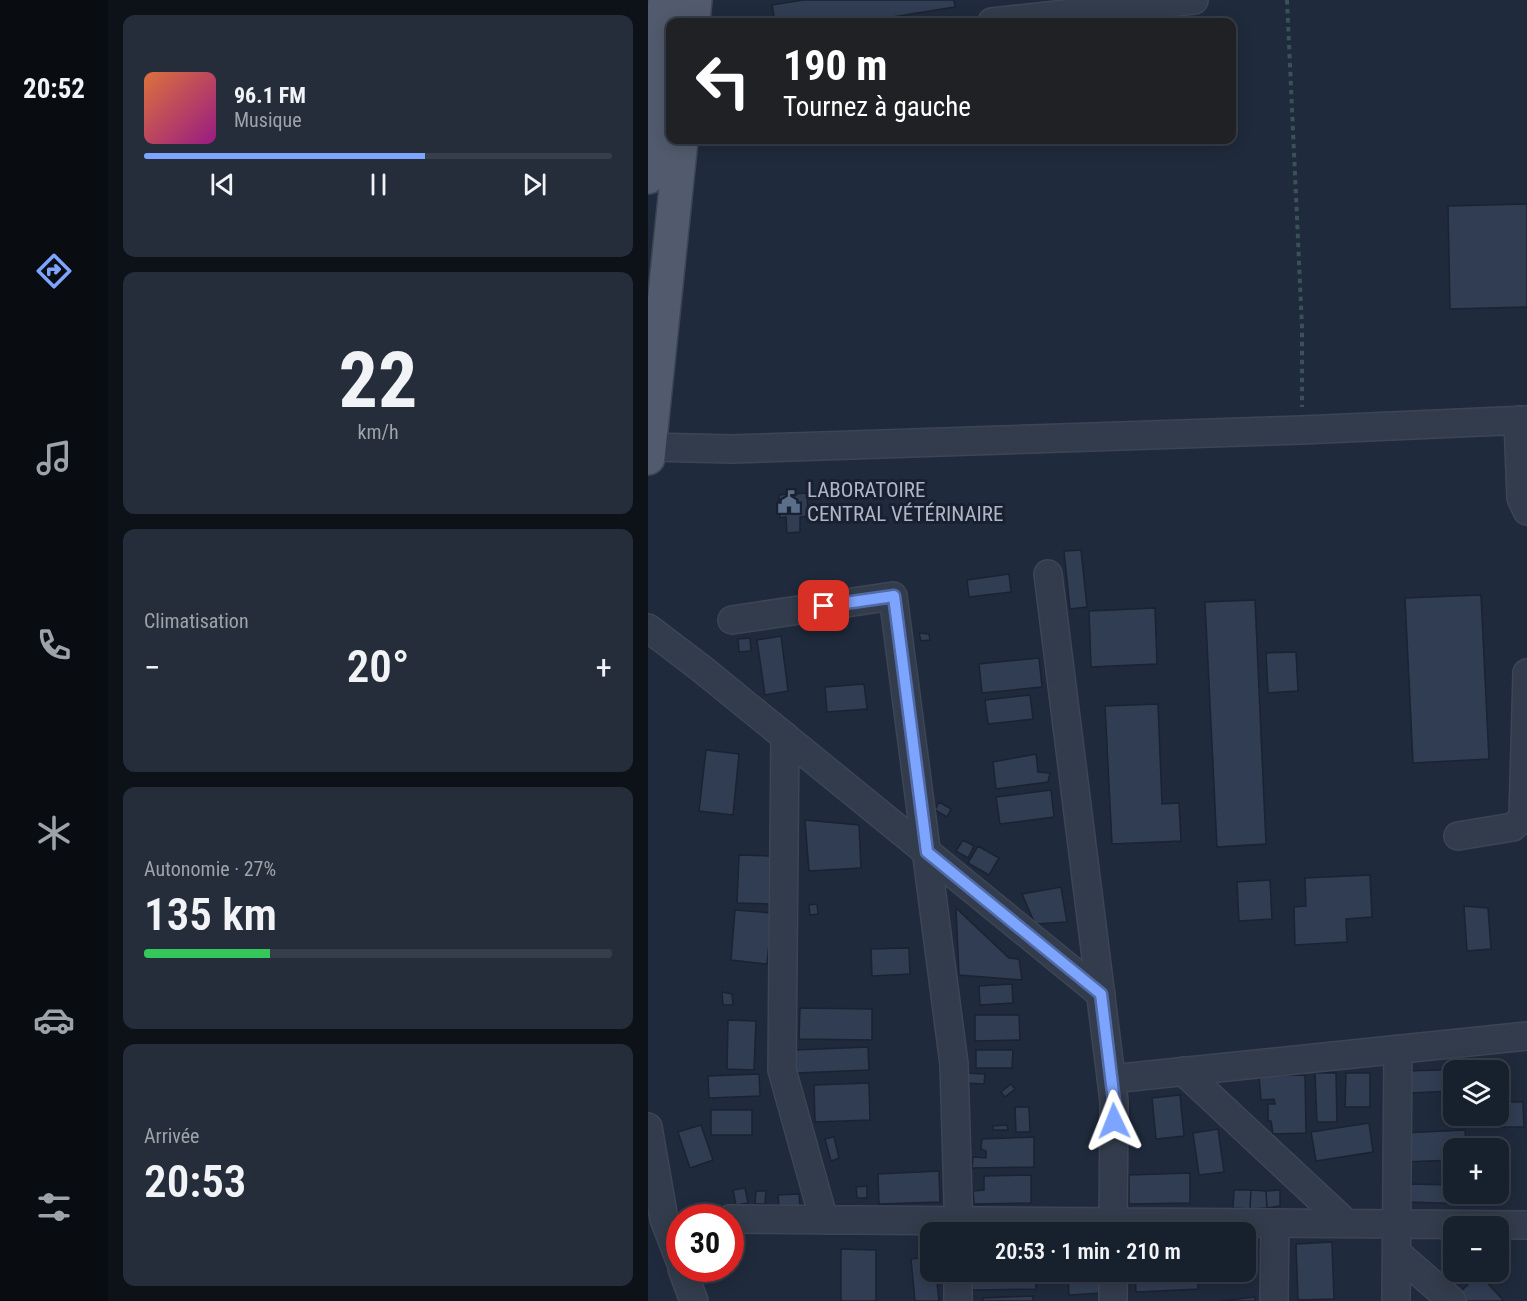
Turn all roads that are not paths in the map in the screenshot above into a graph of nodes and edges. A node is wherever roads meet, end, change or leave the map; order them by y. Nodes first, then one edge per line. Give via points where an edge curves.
1 (665, 0) edge
2 (695, 0) edge
3 (1194, 0) edge
4 (1089, 6) edge
5 (693, 18) edge
6 (1016, 18) edge
7 (652, 106) edge
8 (681, 144) edge
9 (648, 177) edge
10 (1523, 420) edge
11 (649, 452) edge
12 (1527, 511) edge
13 (1048, 574) dead end
14 (732, 620) dead end
15 (648, 628) edge
16 (1527, 674) edge
17 (785, 736) junction
18 (1458, 836) dead end
19 (927, 852) junction
20 (1101, 994) junction
21 (1527, 1036) edge
22 (1398, 1049) junction
23 (1183, 1071) junction
24 (1111, 1079) junction
25 (648, 1127) edge
26 (664, 1214) edge
27 (744, 1219) edge
28 (824, 1220) junction
29 (958, 1222) edge
30 (1113, 1222) edge
31 (1256, 1223) edge
32 (1275, 1223) junction
33 (1346, 1223) junction
34 (1397, 1224) junction
35 (920, 1225) edge
36 (1527, 1225) edge
37 (1397, 1253) junction
38 (687, 1282) edge
39 (958, 1282) edge
40 (1113, 1282) edge
41 (694, 1301) edge
42 (958, 1301) edge
43 (1113, 1301) edge
44 (1274, 1301) edge
45 (1396, 1301) edge
46 (1452, 1301) edge

1 - 7 main road
2 - 5 main road
3 - 4 street
4 - 6 street
7 - 9 main road
8 - 11 main road
10 - 11 street
10 - 12 street via 1521,498
13 - 20 street
14 - 19 street via 894,596
15 - 17 street
16 - 18 street via 1523,818 1513,827
17 - 19 street
17 - 28 street via 782,1070
19 - 20 street
19 - 29 street via 954,1064
20 - 24 street
21 - 22 street
22 - 23 street
22 - 34 street
23 - 24 street
23 - 33 street
24 - 30 street
25 - 26 street
27 - 28 street
28 - 35 street
31 - 32 street
32 - 33 street
32 - 44 street
33 - 34 street
34 - 36 street
34 - 37 street
37 - 45 street
37 - 46 street
38 - 41 street
39 - 42 street
40 - 43 street

